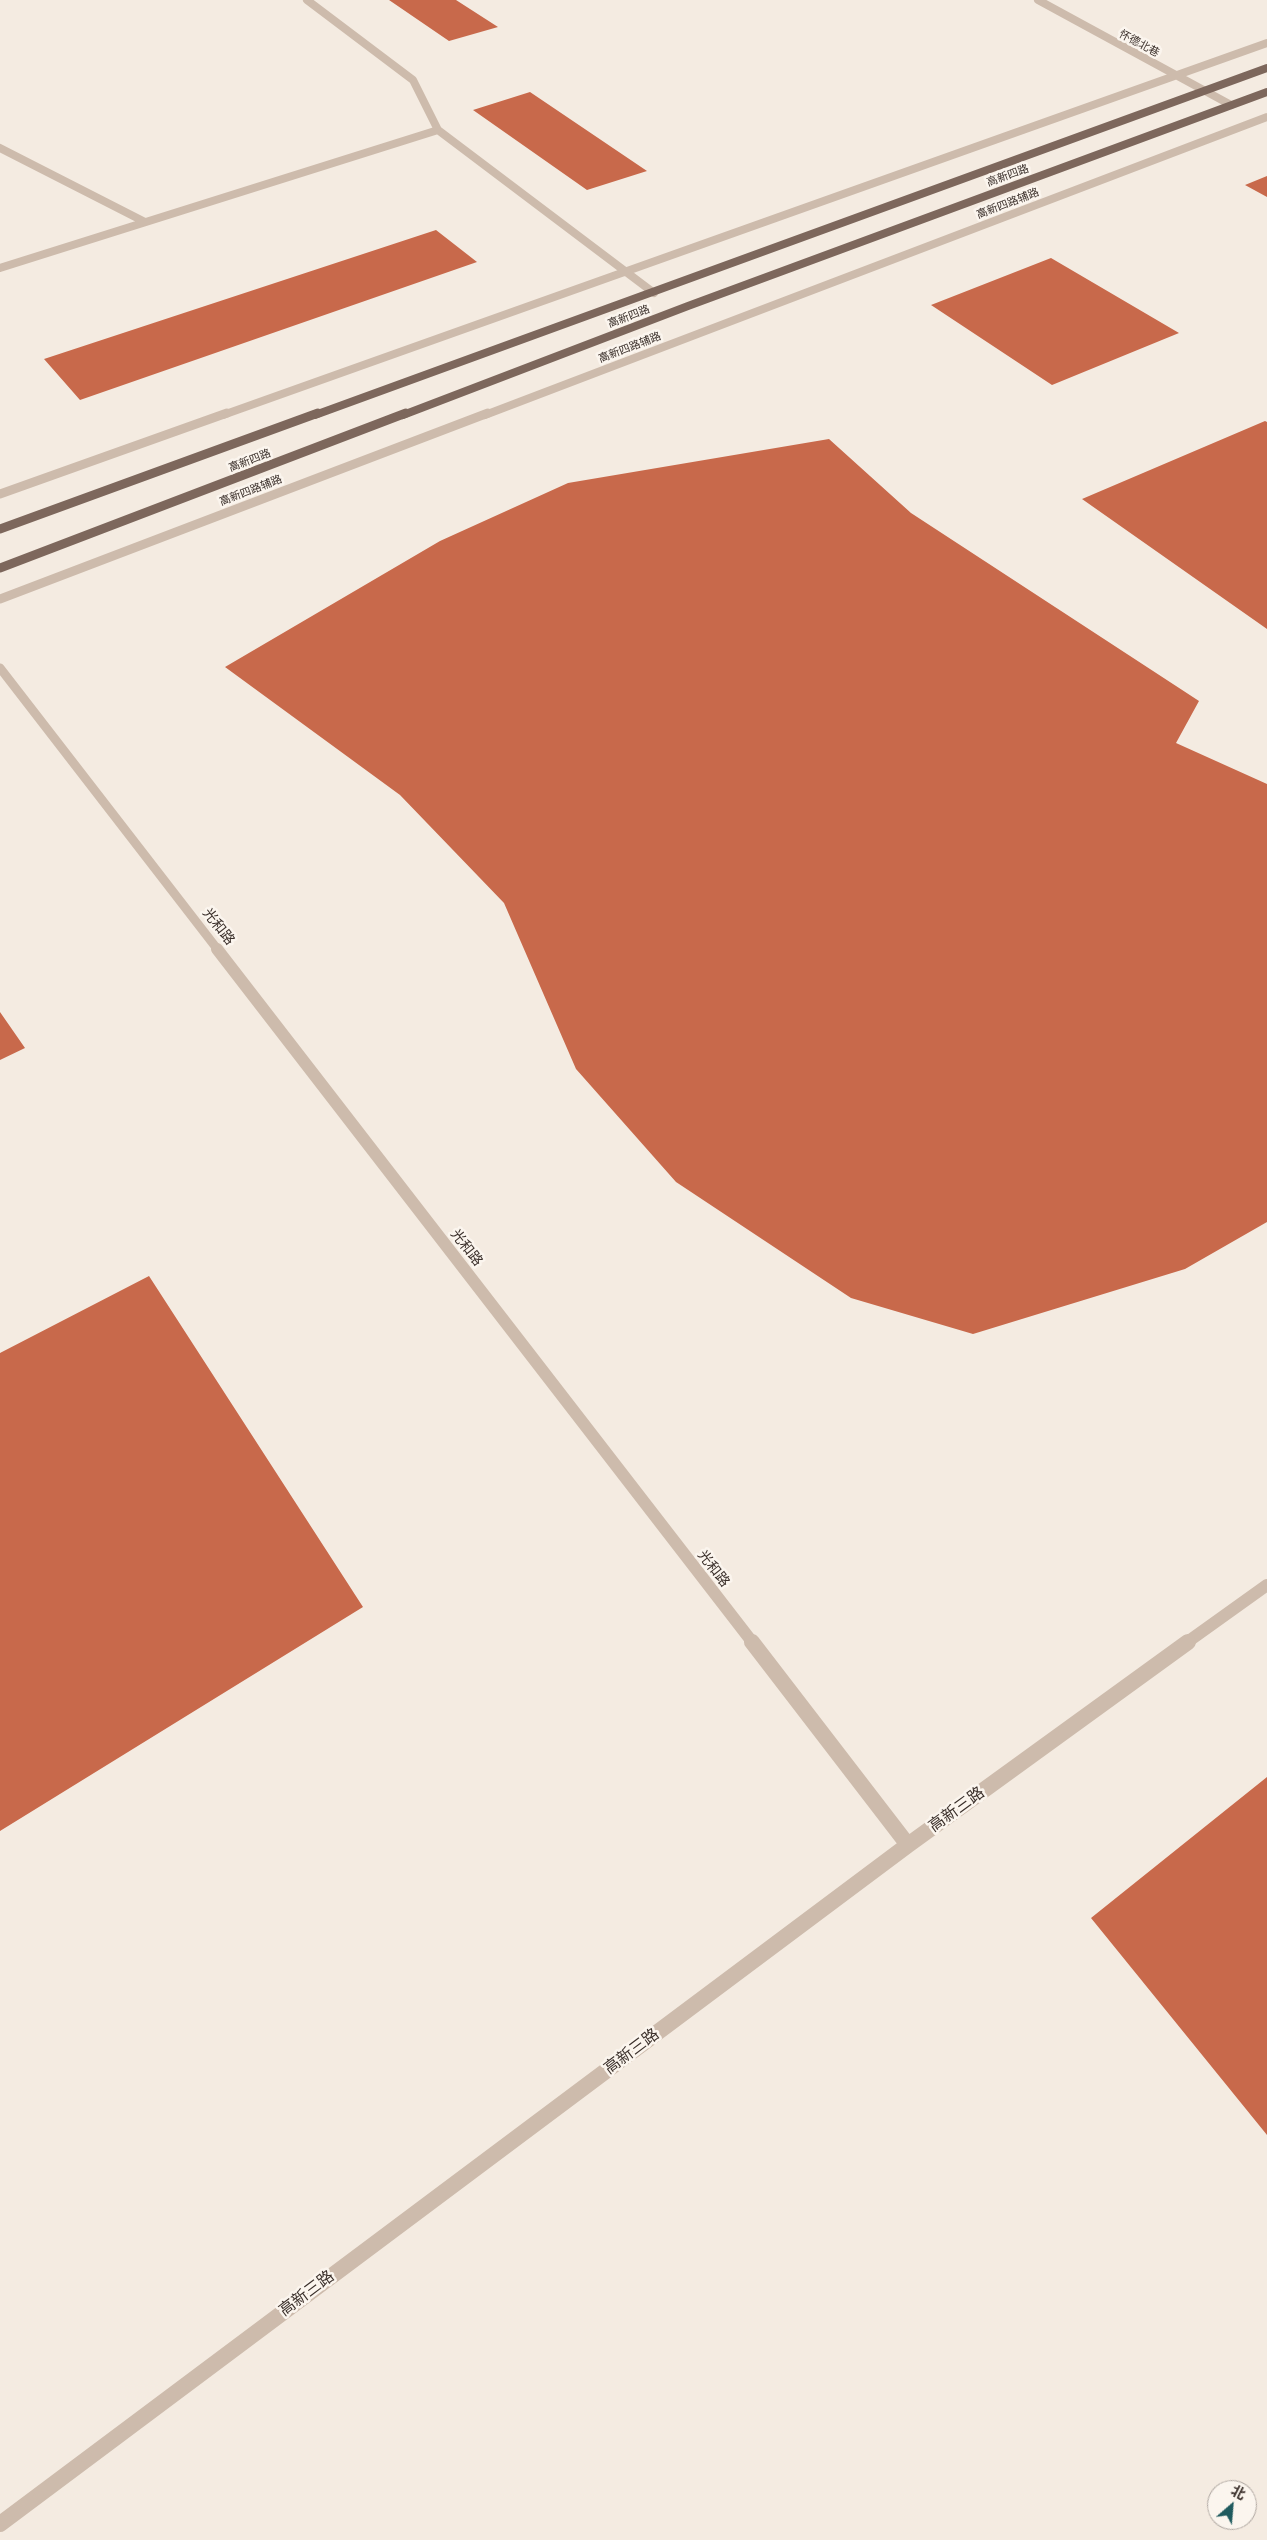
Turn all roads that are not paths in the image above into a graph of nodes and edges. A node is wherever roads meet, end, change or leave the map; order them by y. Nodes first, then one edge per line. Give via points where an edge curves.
1 (307, 0) edge
2 (1038, 0) edge
3 (1267, 43) edge
4 (1267, 68) edge
5 (1177, 76) junction
6 (1206, 91) junction
7 (1267, 92) edge
8 (1231, 105) junction
9 (1267, 118) edge
10 (438, 130) junction
11 (0, 148) edge
12 (145, 222) junction
13 (0, 268) edge
14 (625, 271) junction
15 (654, 293) junction
16 (0, 494) edge
17 (0, 529) edge
18 (0, 568) edge
19 (0, 599) edge
20 (0, 668) edge
21 (1267, 1585) edge
22 (908, 1846) junction
23 (0, 2524) edge

1 - 10 street via 413,80
2 - 5 street, 怀德北巷
3 - 5 street
4 - 6 main road, 高新四路
5 - 6 street, 怀德北巷
5 - 14 street
6 - 8 street, 怀德北巷
6 - 15 main road, 高新四路
7 - 8 main road, 高新四路
8 - 18 main road, 高新四路 via 688,306
9 - 19 street, 高新四路辅路
10 - 12 street
10 - 14 street
11 - 12 street
12 - 13 street
14 - 15 street
14 - 16 street
15 - 17 main road, 高新四路
20 - 22 street, 光和路
21 - 22 street, 高新三路
22 - 23 street, 高新三路

